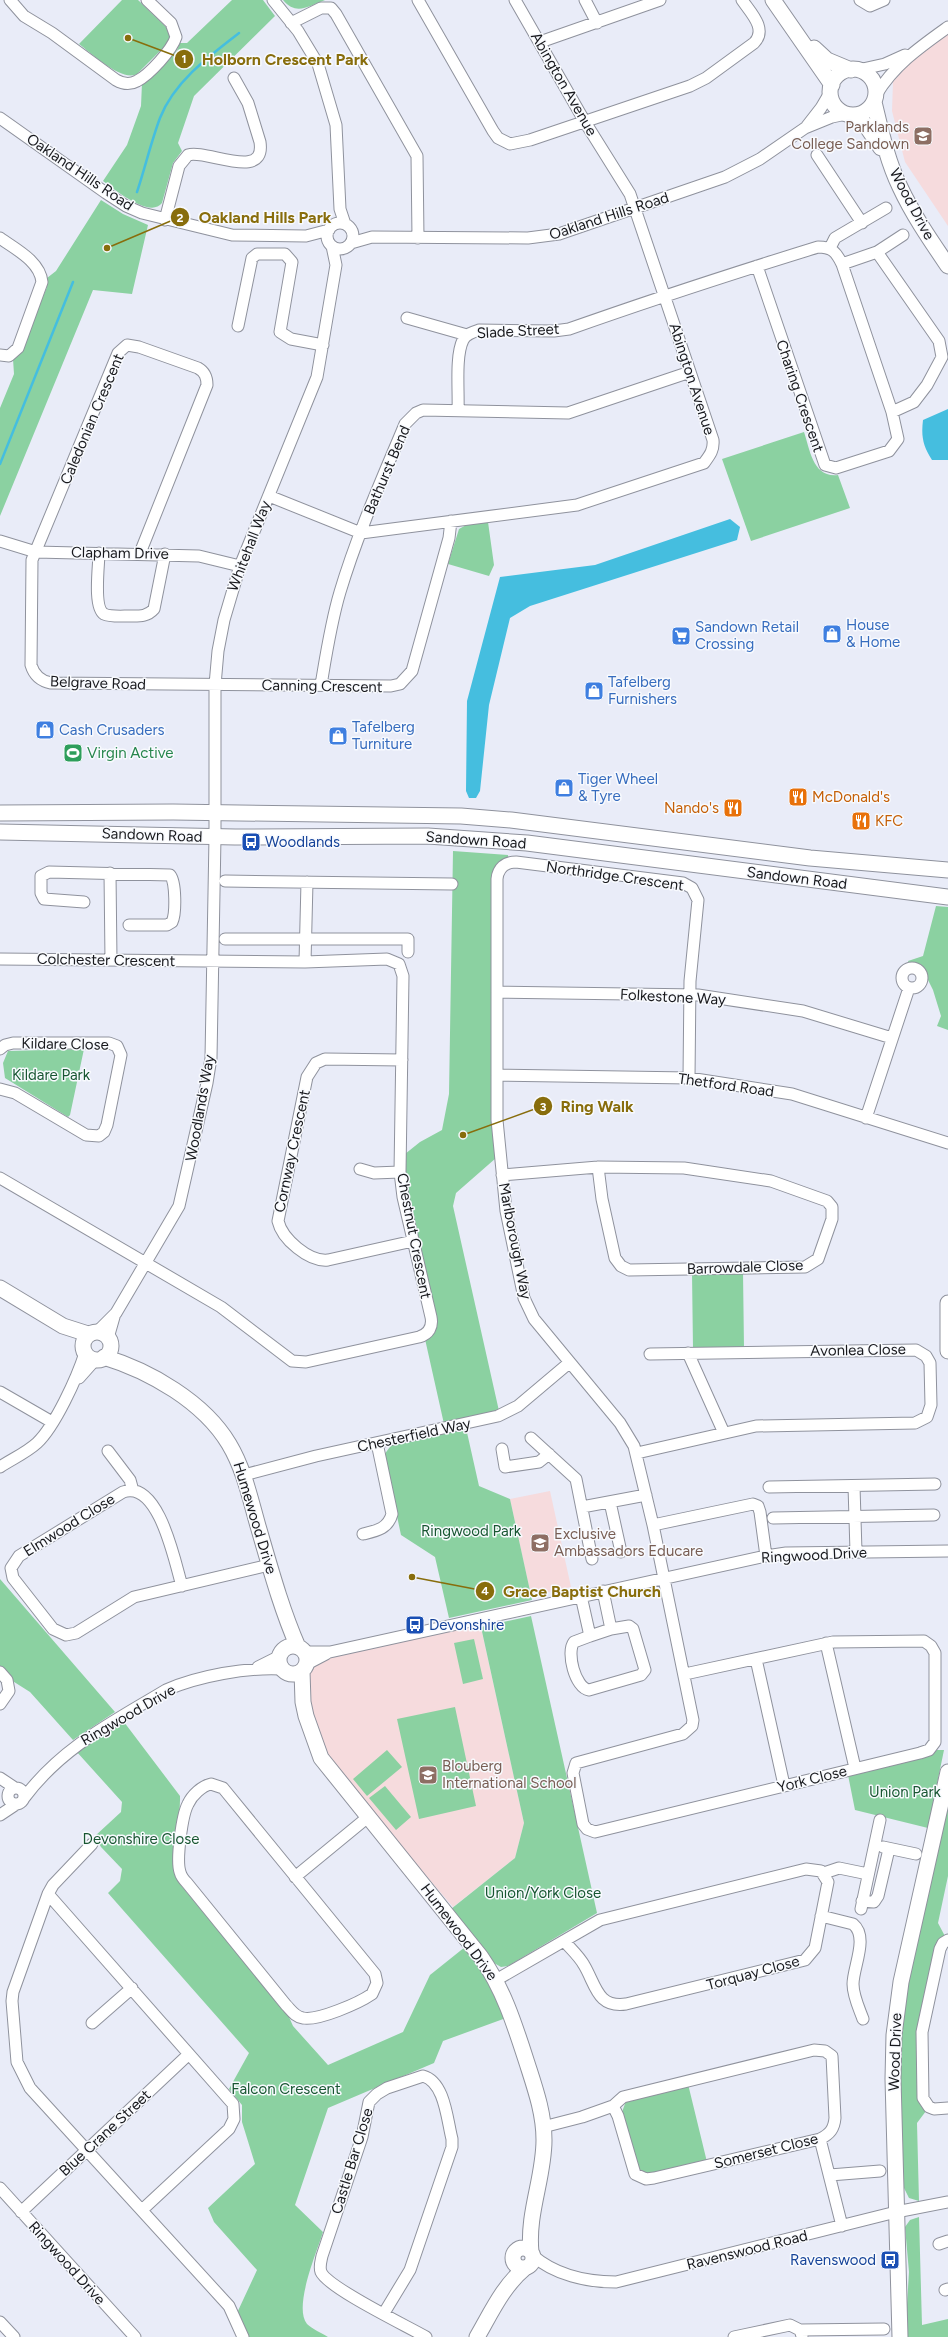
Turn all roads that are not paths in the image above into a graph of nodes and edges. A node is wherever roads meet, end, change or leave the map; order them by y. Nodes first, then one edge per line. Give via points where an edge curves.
1 (10, 0) edge
2 (147, 0) edge
3 (273, 0) edge
4 (418, 0) edge
5 (515, 0) edge
6 (585, 0) edge
7 (660, 0) edge
8 (742, 0) edge
9 (773, 0) edge
10 (860, 0) edge
11 (884, 0) edge
12 (291, 23) junction
13 (597, 23) junction
14 (948, 27) edge
15 (797, 35) junction
16 (540, 42) junction
17 (918, 48) junction
18 (854, 70) junction
19 (234, 78) dead end
20 (831, 88) junction
21 (875, 99) junction
22 (849, 114) junction
23 (0, 118) edge
24 (585, 122) junction
25 (805, 128) junction
26 (817, 155) dead end
27 (889, 161) junction
28 (635, 208) junction
29 (886, 208) dead end
30 (164, 220) junction
31 (862, 223) junction
32 (340, 227) junction
33 (903, 235) dead end
34 (306, 236) junction
35 (372, 237) junction
36 (0, 238) edge
37 (418, 238) junction
38 (331, 244) junction
39 (348, 246) junction
40 (830, 248) junction
41 (877, 252) junction
42 (842, 264) junction
43 (336, 265) junction
44 (756, 266) junction
45 (948, 266) edge
46 (664, 295) junction
47 (407, 318) dead end
48 (238, 326) dead end
49 (467, 336) junction
50 (323, 345) junction
51 (0, 355) edge
52 (690, 372) junction
53 (458, 410) junction
54 (892, 412) junction
55 (268, 496) junction
56 (451, 521) junction
57 (360, 533) junction
58 (0, 541) edge
59 (36, 552) junction
60 (99, 553) junction
61 (140, 553) junction
62 (165, 554) junction
63 (240, 566) junction
64 (215, 685) junction
65 (321, 685) junction
66 (0, 813) edge
67 (215, 813) junction
68 (0, 832) edge
69 (215, 837) junction
70 (503, 866) joint
71 (948, 870) edge
72 (110, 873) junction
73 (225, 881) dead end
74 (307, 882) junction
75 (452, 884) dead end
76 (948, 897) edge
77 (84, 902) dead end
78 (129, 925) dead end
79 (225, 939) dead end
80 (306, 939) junction
81 (408, 952) dead end
82 (0, 958) edge
83 (111, 960) junction
84 (211, 961) junction
85 (305, 962) junction
86 (909, 988) dead end
87 (497, 992) junction
88 (690, 994) junction
89 (892, 1038) junction
90 (0, 1050) edge
91 (402, 1060) junction
92 (497, 1075) junction
93 (689, 1078) junction
94 (0, 1089) edge
95 (866, 1118) junction
96 (948, 1143) edge
97 (598, 1167) junction
98 (360, 1168) dead end
99 (400, 1172) junction
100 (502, 1175) junction
101 (0, 1178) edge
102 (413, 1241) junction
103 (146, 1263) junction
104 (0, 1288) edge
105 (948, 1303) edge
106 (96, 1346) junction
107 (948, 1351) edge
108 (688, 1353) junction
109 (650, 1354) dead end
110 (569, 1362) junction
111 (0, 1392) edge
112 (52, 1422) junction
113 (724, 1433) junction
114 (531, 1438) dead end
115 (377, 1443) junction
116 (502, 1449) dead end
117 (108, 1451) dead end
118 (637, 1453) junction
119 (549, 1454) junction
120 (0, 1467) edge
121 (244, 1475) junction
122 (935, 1484) dead end
123 (854, 1486) junction
124 (769, 1487) dead end
125 (133, 1491) junction
126 (646, 1495) junction
127 (610, 1502) junction
128 (582, 1507) junction
129 (934, 1515) dead end
130 (855, 1516) junction
131 (773, 1518) dead end
132 (653, 1526) junction
133 (363, 1534) dead end
134 (948, 1551) edge
135 (621, 1552) dead end
136 (856, 1552) junction
137 (766, 1556) junction
138 (592, 1559) dead end
139 (269, 1565) junction
140 (664, 1578) junction
141 (182, 1586) junction
142 (603, 1592) junction
143 (581, 1596) junction
144 (611, 1629) junction
145 (590, 1636) junction
146 (826, 1643) junction
147 (756, 1659) junction
148 (293, 1660) junction
149 (0, 1672) edge
150 (685, 1674) junction
151 (0, 1704) edge
152 (854, 1768) junction
153 (948, 1772) edge
154 (0, 1778) edge
155 (38, 1778) junction
156 (0, 1781) edge
157 (784, 1786) junction
158 (12, 1795) junction
159 (0, 1808) edge
160 (0, 1815) edge
161 (368, 1817) junction
162 (880, 1820) dead end
163 (92, 1844) dead end
164 (874, 1845) junction
165 (889, 1848) junction
166 (916, 1854) dead end
167 (824, 1873) junction
168 (868, 1874) junction
169 (295, 1877) junction
170 (48, 1894) junction
171 (821, 1916) junction
172 (948, 1940) edge
173 (564, 1941) junction
174 (496, 1980) junction
175 (132, 1988) junction
176 (863, 2019) dead end
177 (92, 2023) dead end
178 (189, 2054) junction
179 (613, 2106) junction
180 (948, 2108) edge
181 (543, 2127) junction
182 (820, 2139) junction
183 (88, 2150) junction
184 (880, 2171) dead end
185 (830, 2175) junction
186 (0, 2188) edge
187 (948, 2202) edge
188 (142, 2210) junction
189 (21, 2212) junction
190 (896, 2212) junction
191 (842, 2226) junction
192 (525, 2258) junction
193 (384, 2313) junction
194 (0, 2322) edge
195 (884, 2329) dead end
196 (801, 2334) edge
197 (14, 2337) edge
198 (135, 2337) edge
199 (244, 2337) edge
200 (426, 2337) edge
201 (477, 2337) edge
202 (734, 2337) edge
203 (900, 2337) edge

1 - 2 street via 24,16 52,32 124,84 137,82 142,78 170,51 176,37 171,23
3 - 12 street
4 - 24 street via 498,138 510,144 518,143
5 - 16 street, Abington Avenue
6 - 13 street
7 - 13 street
8 - 24 street via 760,29 754,43 706,78 690,86
9 - 15 street
10 - 11 street via 870,6
12 - 32 street via 318,64 336,125
12 - 37 street via 321,8 331,8 336,14 417,156
13 - 16 street
14 - 17 street
15 - 18 street via 827,60
15 - 20 street
16 - 24 street, Abington Avenue
17 - 18 street via 885,64
17 - 21 street via 891,73
18 - 20 street via 839,74
18 - 21 street via 872,79
19 - 30 street via 248,104 260,142 258,156 251,161 238,163 197,154 185,157 178,166
20 - 22 street via 834,104
20 - 25 street, Oakland Hills Road via 821,108
21 - 22 street via 866,111
21 - 27 street, Wood Drive
22 - 25 street, Oakland Hills Road via 832,117
22 - 27 street, Wood Drive via 865,124
23 - 30 street, Oakland Hills Road via 126,206
24 - 28 street, Abington Avenue via 625,184
25 - 28 street, Oakland Hills Road via 760,159 725,177
26 - 31 street
27 - 45 street, Wood Drive via 908,203
28 - 37 street, Oakland Hills Road via 567,232 544,237
28 - 46 street, Abington Avenue
29 - 31 street
30 - 34 street, Oakland Hills Road via 232,235
31 - 40 street via 835,238
32 - 34 street, Oakland Hills Road
32 - 35 street, Oakland Hills Road
32 - 38 street via 328,236
32 - 39 street via 353,237
33 - 41 street
34 - 38 street, Oakland Hills Road
35 - 37 street, Oakland Hills Road
35 - 39 street, Oakland Hills Road
36 - 51 street via 36,265 42,282 18,348 9,356
38 - 39 street via 339,249
38 - 43 street, Whitehall Way
39 - 43 street, Whitehall Way
40 - 42 street, Charing Crescent
40 - 44 street via 818,247
41 - 42 street
41 - 54 street via 939,341 942,352 940,362 919,397
42 - 54 street, Charing Crescent
43 - 50 street, Whitehall Way
44 - 46 street
44 - 54 street, Charing Crescent via 825,465 836,468 889,451 898,439
46 - 49 street, Slade Street via 569,329 479,330
46 - 52 street, Abington Avenue
47 - 49 street
48 - 50 street via 252,258 257,254 284,254 292,262 280,331 282,335 291,339
49 - 53 street, Slade Street via 460,352
50 - 55 street, Whitehall Way via 317,377
52 - 53 street, Bathurst Bend via 568,413
52 - 56 street, Abington Avenue via 714,447 704,463 577,505
53 - 57 street, Bathurst Bend via 423,410 405,424
55 - 57 street, Abington Avenue
55 - 63 street, Whitehall Way
56 - 57 street, Abington Avenue
56 - 65 street, Canning Crescent via 449,538 408,678 400,684 391,686
57 - 65 street, Bathurst Bend via 340,594
58 - 59 street, Clapham Drive
59 - 60 street, Clapham Drive
59 - 61 street, Caledonian Crescent via 118,353 127,345 198,368 207,380
59 - 64 street, Belgrave Road via 32,560 31,656 32,671 37,677 51,683
60 - 61 street, Clapham Drive
60 - 62 street via 100,610 107,615 137,616 148,615 154,609
61 - 62 street, Clapham Drive
62 - 63 street, Clapham Drive via 199,556
63 - 64 street, Whitehall Way via 224,620
64 - 65 street, Canning Crescent
64 - 67 street, Whitehall Way
66 - 67 street, Sandown Road
67 - 69 street, Whitehall Way
67 - 71 street, Sandown Road via 504,819 787,855
68 - 69 street, Sandown Road
69 - 76 street, Sandown Road via 416,836 498,840
69 - 84 street, Woodlands Way
70 - 87 street, Marlborough Way via 497,879
70 - 88 street, Northridge Crescent via 516,862 690,886 698,900
72 - 77 street via 49,872 41,876 41,893 44,900
72 - 78 street via 167,874 174,881 172,922 167,925
72 - 83 street
73 - 74 street
74 - 75 street
74 - 80 street
79 - 80 street
80 - 81 street via 408,939
80 - 85 street
82 - 83 street, Colchester Crescent
83 - 84 street, Colchester Crescent
84 - 85 street, Chestnut Crescent
84 - 103 street, Woodlands Way via 210,1069 186,1184 176,1211
85 - 91 street, Chestnut Crescent via 387,959 399,964 403,976
86 - 89 street
87 - 88 street, Folkestone Way
87 - 92 street, Marlborough Way
88 - 89 street, Folkestone Way via 803,1011
88 - 93 street
89 - 95 street
90 - 94 street, Kildare Close via 12,1043 108,1043 116,1046 121,1055 106,1129 94,1137 86,1135 15,1092
91 - 99 street, Chestnut Crescent
91 - 102 street, Cornway Crescent via 326,1059 312,1067 307,1077 278,1221 285,1237 319,1260
92 - 93 street, Thetford Road
92 - 100 street, Marlborough Way via 495,1095
93 - 95 street, Thetford Road via 792,1094
95 - 96 street, Thetford Road
97 - 97 street, Barrowdale Close via 684,1168 771,1181 827,1201 833,1211 832,1219 820,1255 813,1264 805,1267 629,1270 621,1266 615,1258
97 - 100 street, Barrowdale Close
98 - 99 street via 374,1173
99 - 102 street, Chestnut Crescent
100 - 110 street, Marlborough Way via 506,1211 524,1298 534,1319
101 - 103 street
102 - 103 street, Chestnut Crescent via 431,1317 428,1331 419,1337 301,1363 287,1359 221,1307
103 - 106 street, Woodlands Way
104 - 106 street, Humewood Drive
105 - 107 street
106 - 112 street, Woodlands Way
106 - 121 street, Humewood Drive via 178,1394 206,1415 228,1442
108 - 109 street, Avonlea Close
108 - 113 street
108 - 113 street, Avonlea Close via 912,1349 920,1351 929,1359 931,1409 928,1416 920,1422 766,1425
110 - 115 street, Chesterfield Way via 523,1402 506,1413
110 - 118 street, Marlborough Way via 623,1427
111 - 112 street
112 - 120 street, Woodlands Way via 38,1442
113 - 118 street, Avonlea Close
114 - 119 street
115 - 121 street, Chesterfield Way
115 - 133 street via 392,1514 383,1528
116 - 119 street via 505,1467 539,1462
117 - 125 street, Elmwood Close via 130,1480
118 - 126 street, Marlborough Way
119 - 128 street via 576,1479
121 - 139 street, Humewood Drive
122 - 123 street
123 - 124 street
123 - 130 street
125 - 141 street, Elmwood Close via 144,1497 164,1522
125 - 141 street, Elmwood Close via 123,1492 19,1556 12,1564 13,1578 53,1629 66,1635 76,1633 134,1597
126 - 127 street
126 - 132 street, Marlborough Way
127 - 128 street
127 - 135 street
128 - 138 street
129 - 130 street
130 - 131 street
130 - 136 street
132 - 137 street via 753,1504 760,1512
132 - 140 street, Marlborough Way
134 - 136 street, Ringwood Drive
136 - 137 street, Ringwood Drive
137 - 140 street, Ringwood Drive
139 - 141 street, Elmwood Close
139 - 148 street, Humewood Drive
140 - 142 street, Ringwood Drive
140 - 150 street, York Close
142 - 143 street, Ringwood Drive
142 - 144 street
143 - 145 street
143 - 148 street, Ringwood Drive
144 - 145 street
144 - 145 street via 629,1626 633,1629 646,1668 641,1675 589,1690 582,1688 571,1659 570,1647 574,1642
146 - 147 street, York Close
146 - 152 street
146 - 152 street, York Close via 924,1641 931,1646 934,1653 936,1737 932,1746 920,1753
147 - 150 street, York Close
147 - 157 street
148 - 155 street, Ringwood Drive via 181,1684 166,1690 73,1747
148 - 161 street, Humewood Drive via 311,1735 321,1758
149 - 151 street via 7,1680 9,1691
150 - 157 street, York Close via 694,1720 687,1732 582,1760 574,1766 573,1773 584,1827 595,1832
152 - 157 street, York Close
153 - 190 street, Wood Drive via 896,2012 893,2054
154 - 158 street
155 - 158 street, Ringwood Drive
155 - 158 street, Ringwood Drive via 24,1798 23,1792
156 - 158 street
158 - 159 street
158 - 160 street, Ringwood Drive
161 - 169 street
161 - 174 street, Humewood Drive via 478,1953
162 - 164 street
163 - 170 street via 53,1885
164 - 165 street
164 - 168 street
165 - 166 street
165 - 168 street via 878,1896 874,1902 862,1905
167 - 168 street via 839,1868
167 - 171 street, Torquay Close via 828,1887
167 - 173 street via 815,1869 806,1870 600,1920
169 - 169 street via 222,1788 216,1784 207,1785 192,1797 185,1814 179,1858 182,1875 286,2005 298,2017 311,2018 368,1997 375,1991 377,1978
170 - 175 street
170 - 183 street via 13,1992 12,2010 17,2062 30,2088
171 - 173 street, Torquay Close via 814,1948 808,1957 799,1963 615,2006 601,1997 584,1964
171 - 176 street via 853,1924 859,1931 853,1982
172 - 180 street via 940,1949 924,2019 922,2041 923,2098 929,2107
173 - 174 street
174 - 181 street, Humewood Drive via 512,2017 535,2089
175 - 177 street
175 - 178 street
178 - 183 street, Blue Crane Street
178 - 188 street via 233,2104 234,2119 229,2129
179 - 181 street, Somerset Close
179 - 182 street, Somerset Close via 635,2174 646,2179
179 - 182 street, Somerset Close via 623,2097 821,2050 830,2054 834,2063 835,2118 832,2130
181 - 192 street, Humewood Drive via 543,2154
182 - 185 street
183 - 188 street
183 - 189 street, Blue Crane Street
184 - 185 street
185 - 191 street
186 - 189 street, Ringwood Drive
187 - 190 street, Ravenswood Road
188 - 199 street via 229,2306
189 - 198 street, Ringwood Drive
190 - 191 street, Ravenswood Road
190 - 203 street, Wood Drive
191 - 192 street, Ravenswood Road via 616,2282 582,2279
192 - 201 street, Humewood Drive
193 - 193 street, Castle Bar Close via 330,2282 321,2272 320,2264 362,2137 369,2102 387,2088 423,2076 433,2081 439,2090 452,2147 410,2270
193 - 200 street, Castle Bar Close
194 - 197 street
195 - 196 street
196 - 202 street via 790,2325 783,2325

